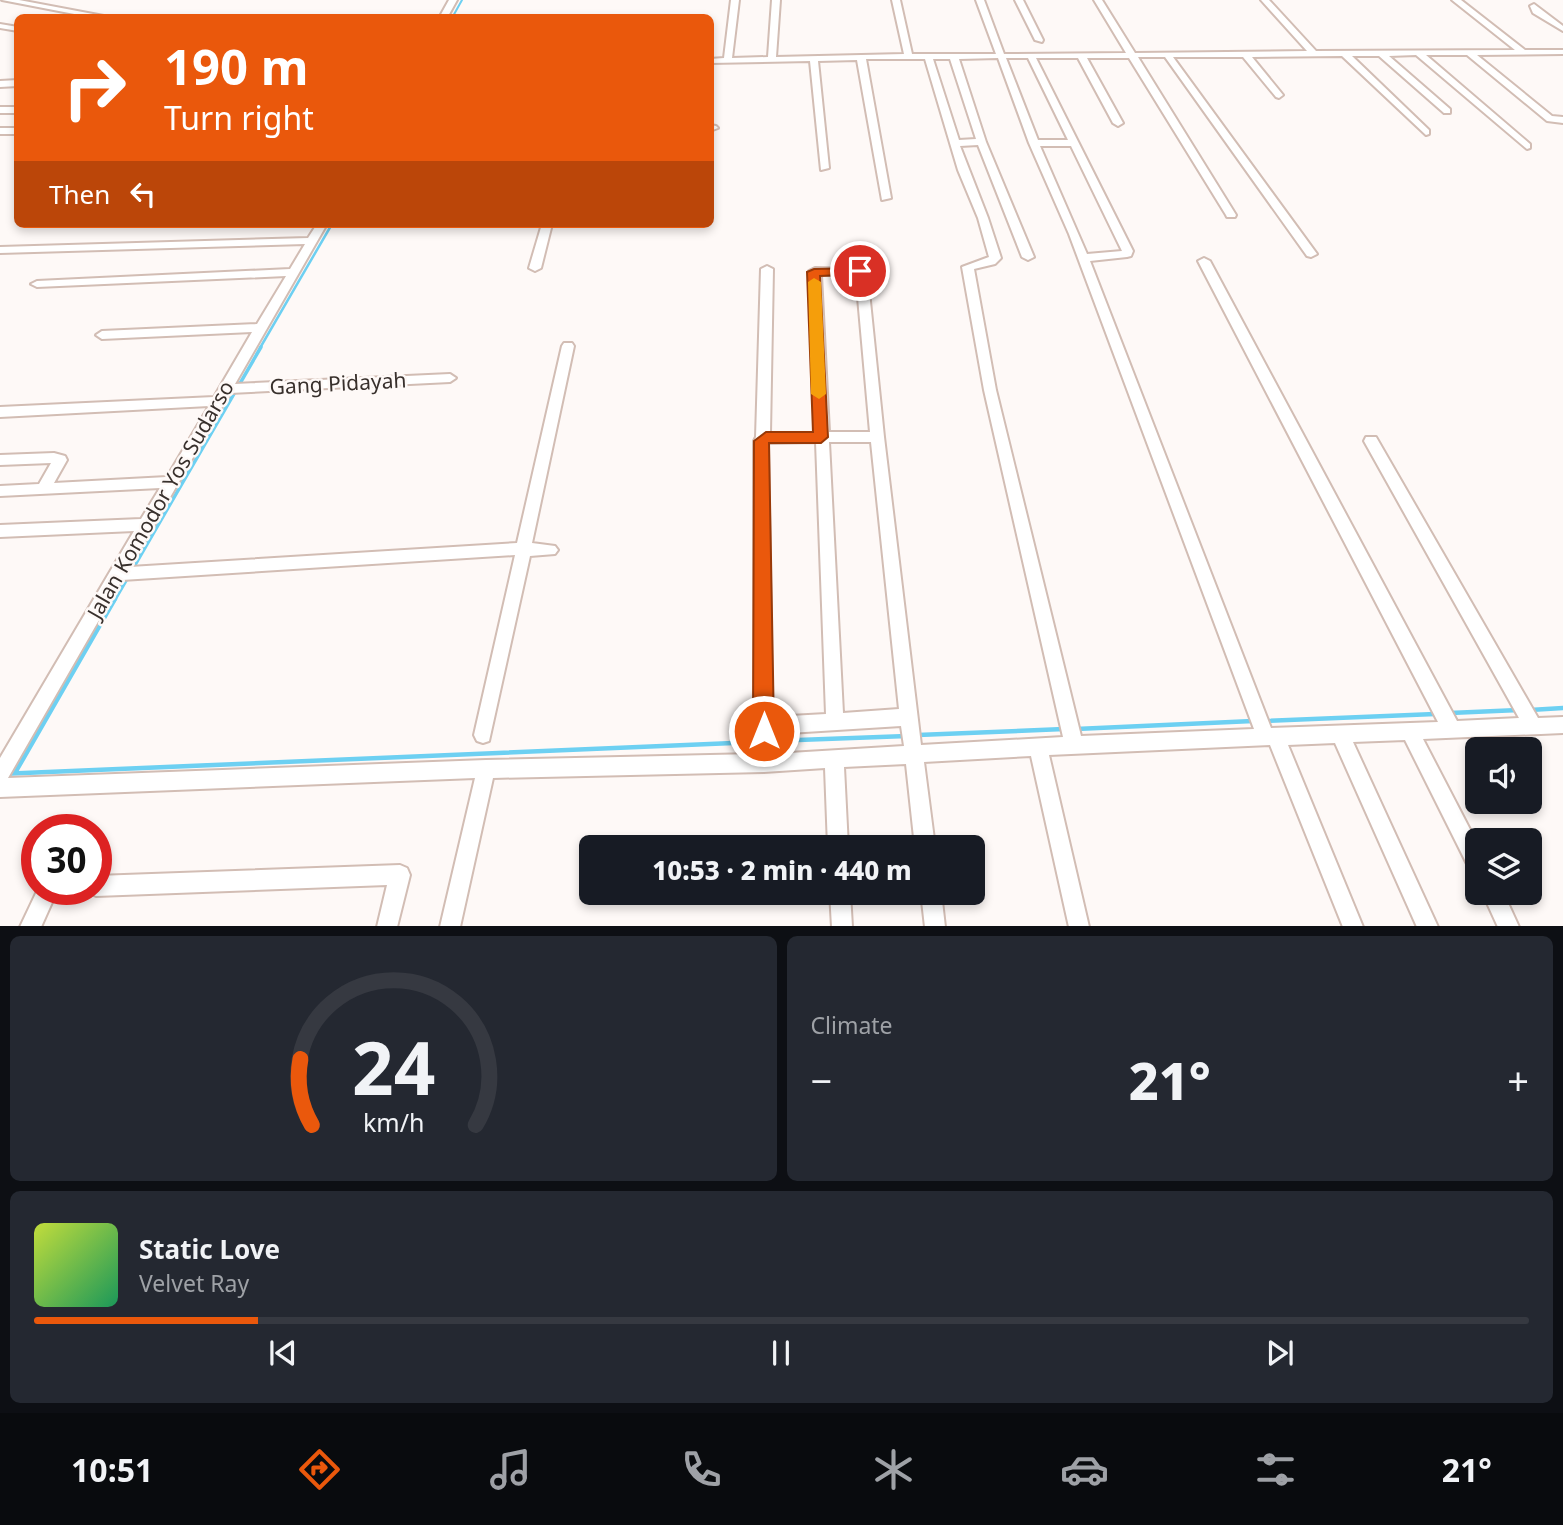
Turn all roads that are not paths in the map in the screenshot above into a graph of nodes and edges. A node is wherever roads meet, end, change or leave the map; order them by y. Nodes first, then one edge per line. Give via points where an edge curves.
1 (6, 0) edge
2 (735, 0) edge
3 (776, 0) edge
4 (895, 0) edge
5 (980, 0) edge
6 (1019, 0) edge
7 (1098, 0) edge
8 (1265, 0) edge
9 (1456, 0) edge
10 (1534, 6) dead end
11 (88, 14) edge
12 (1563, 29) edge
13 (1039, 40) dead end
14 (1468, 52) junction
15 (1522, 52) junction
16 (1563, 52) edge
17 (1381, 53) junction
18 (1418, 53) junction
19 (1245, 54) junction
20 (1314, 54) junction
21 (1345, 54) junction
22 (1081, 55) junction
23 (1135, 55) junction
24 (1167, 55) junction
25 (908, 56) junction
26 (1000, 56) junction
27 (1031, 56) junction
28 (861, 57) junction
29 (928, 57) junction
30 (954, 57) junction
31 (814, 58) junction
32 (772, 59) junction
33 (728, 60) junction
34 (714, 61) edge
35 (1279, 94) dead end
36 (1447, 111) dead end
37 (1563, 120) edge
38 (1118, 123) dead end
39 (1426, 132) dead end
40 (955, 143) junction
41 (982, 143) junction
42 (1034, 143) junction
43 (1074, 143) junction
44 (1527, 146) dead end
45 (824, 168) dead end
46 (886, 198) dead end
47 (1231, 215) dead end
48 (320, 228) edge
49 (546, 228) edge
50 (313, 241) junction
51 (0, 250) edge
52 (1311, 254) dead end
53 (1028, 257) dead end
54 (1083, 258) junction
55 (1204, 261) dead end
56 (535, 268) dead end
57 (767, 269) dead end
58 (294, 272) junction
59 (37, 284) dead end
60 (261, 328) junction
61 (102, 335) dead end
62 (568, 346) dead end
63 (450, 378) dead end
64 (226, 393) junction
65 (0, 412) edge
66 (821, 437) junction
67 (877, 437) junction
68 (763, 439) junction
69 (1370, 440) dead end
70 (0, 460) edge
71 (172, 482) junction
72 (43, 489) junction
73 (0, 491) edge
74 (147, 525) junction
75 (0, 531) edge
76 (525, 550) junction
77 (550, 550) dead end
78 (120, 574) junction
79 (910, 720) junction
80 (835, 722) junction
81 (1531, 722) junction
82 (1563, 725) edge
83 (1450, 726) junction
84 (764, 728) junction
85 (1410, 732) junction
86 (1267, 734) junction
87 (484, 735) dead end
88 (1341, 735) junction
89 (1073, 740) junction
90 (1038, 748) junction
91 (913, 750) junction
92 (834, 759) junction
93 (764, 761) junction
94 (486, 769) junction
95 (3, 779) edge
96 (837, 835) edge
97 (924, 835) edge
98 (1465, 840) edge
99 (112, 886) edge
100 (40, 905) edge
101 (841, 905) edge
102 (933, 905) edge
103 (1498, 905) edge
104 (30, 926) edge
105 (387, 926) edge
106 (450, 926) edge
107 (842, 926) edge
108 (935, 926) edge
109 (1079, 926) edge
110 (1353, 926) edge
111 (1429, 926) edge
112 (1509, 926) edge

1 - 11 street
2 - 33 street
3 - 32 street
4 - 25 street
5 - 26 street
6 - 13 street
7 - 23 street
8 - 20 street
9 - 15 street
10 - 12 street
14 - 15 street
14 - 18 street
14 - 37 street via 1550,119
15 - 16 street
17 - 18 street
17 - 21 street
17 - 36 street
18 - 44 street
19 - 20 street
19 - 24 street
19 - 35 street
20 - 21 street
21 - 39 street
22 - 23 street
22 - 27 street
22 - 38 street
23 - 24 street
23 - 47 street
24 - 52 street
25 - 28 street
25 - 29 street
26 - 27 street
26 - 30 street
26 - 42 street
27 - 43 street
28 - 31 street
28 - 46 street
29 - 30 street
29 - 40 street
30 - 41 street
31 - 32 street
31 - 45 street
32 - 33 street
33 - 34 street
40 - 41 street
40 - 89 street via 995,258 968,267 990,390
41 - 53 street
42 - 43 street
42 - 54 street
43 - 54 street via 1128,253
48 - 50 street, Jalan Komodor Yos Sudarso
49 - 56 street
50 - 51 street
50 - 58 street, Jalan Komodor Yos Sudarso
54 - 86 street via 1252,708
55 - 83 street
57 - 68 street
58 - 59 street
58 - 60 street, Jalan Komodor Yos Sudarso
60 - 61 street
60 - 64 street, Jalan Komodor Yos Sudarso
62 - 76 street
63 - 64 street, Gang Pidayah
64 - 65 street, Gang Pidayah
64 - 71 street, Jalan Komodor Yos Sudarso
66 - 67 street
66 - 67 street via 816,271 861,272
66 - 68 street
66 - 80 street
67 - 79 street
68 - 84 street
69 - 81 street
70 - 72 street via 60,460
71 - 72 street
71 - 74 street, Jalan Komodor Yos Sudarso
72 - 73 street
74 - 75 street
74 - 78 street, Jalan Komodor Yos Sudarso
76 - 77 street
76 - 78 street
76 - 87 street
78 - 95 street, Jalan Komodor Yos Sudarso
79 - 80 street
79 - 91 street
80 - 84 street
81 - 82 street
81 - 83 street
83 - 85 street
84 - 93 street
85 - 88 street
85 - 98 street
86 - 88 street
86 - 89 street
86 - 110 street
88 - 111 street
89 - 90 street
90 - 91 street
90 - 109 street
91 - 92 street
91 - 97 street
92 - 93 street
92 - 96 street
93 - 94 street
94 - 95 street via 26,786
94 - 106 street
99 - 105 street via 400,875
100 - 104 street
101 - 107 street
102 - 108 street
103 - 112 street

